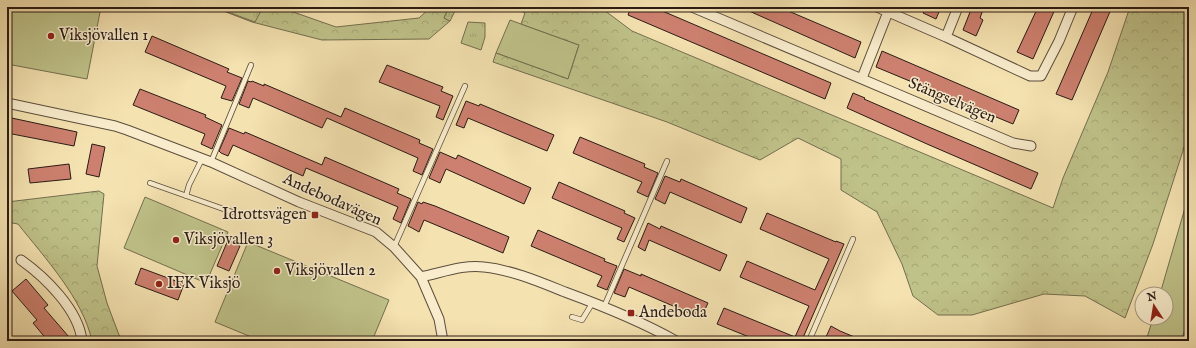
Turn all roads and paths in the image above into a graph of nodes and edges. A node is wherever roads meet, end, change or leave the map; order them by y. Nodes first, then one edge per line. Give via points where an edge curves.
1 (692, 7) edge
2 (877, 7) edge
3 (958, 7) edge
4 (1073, 7) edge
5 (888, 12) junction
6 (946, 37) junction
7 (252, 65) dead end
8 (862, 78) junction
9 (465, 86) dead end
10 (7, 103) edge
11 (1032, 146) dead end
12 (207, 160) junction
13 (667, 161) dead end
14 (150, 183) dead end
15 (186, 196) junction
16 (232, 212) dead end
17 (853, 239) dead end
18 (394, 247) junction
19 (21, 260) dead end
20 (422, 277) junction
21 (593, 302) junction
22 (604, 307) junction
23 (572, 317) dead end
24 (82, 341) edge
25 (443, 341) edge
26 (676, 341) edge
27 (809, 341) edge

1 - 8 street, Stängselvägen
2 - 5 street
3 - 6 street
4 - 6 street via 1060,41 1041,76 1030,76
5 - 6 street
5 - 8 street
7 - 12 lane
8 - 11 street, Stängselvägen via 1013,143
9 - 18 lane
10 - 12 street, Andebodavägen via 115,126
12 - 15 lane via 189,185
12 - 18 street, Andebodavägen via 299,202 376,232
13 - 22 lane
14 - 15 lane
15 - 16 lane
17 - 27 lane
18 - 20 street, Andebodavägen
19 - 24 street via 35,270 68,305 78,321
20 - 21 street via 466,267 484,267 540,282
20 - 25 street via 439,319
21 - 22 street
21 - 23 lane via 582,320
22 - 26 street

